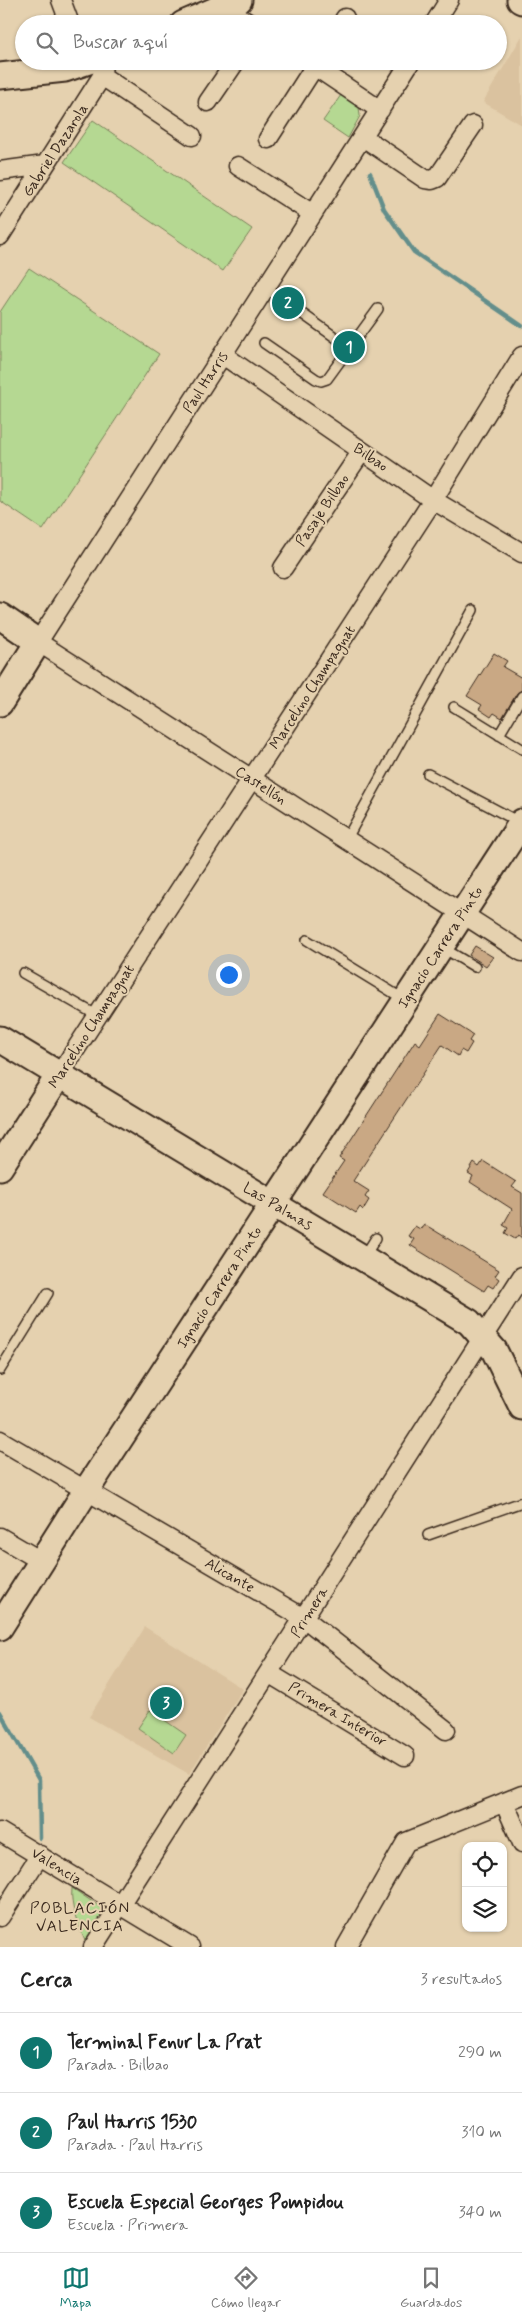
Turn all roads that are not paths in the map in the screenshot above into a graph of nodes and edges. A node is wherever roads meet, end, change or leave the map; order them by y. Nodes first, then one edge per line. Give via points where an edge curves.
1 (62, 0) edge
2 (450, 0) edge
3 (231, 3) edge
4 (67, 15) edge
5 (204, 15) edge
6 (242, 15) edge
7 (440, 15) edge
8 (49, 70) edge
9 (90, 70) edge
10 (101, 70) edge
11 (230, 70) edge
12 (309, 70) edge
13 (323, 70) edge
14 (405, 70) edge
15 (0, 76) edge
16 (208, 102) dead end
17 (380, 110) junction
18 (473, 125) dead end
19 (192, 136) dead end
20 (363, 137) junction
21 (268, 139) dead end
22 (45, 165) junction
23 (238, 166) dead end
24 (0, 171) edge
25 (313, 214) junction
26 (0, 236) edge
27 (266, 288) junction
28 (378, 309) dead end
29 (264, 343) dead end
30 (349, 347) junction
31 (223, 355) junction
32 (522, 356) edge
33 (362, 451) junction
34 (433, 500) junction
35 (522, 553) edge
36 (283, 568) dead end
37 (472, 610) dead end
38 (0, 616) edge
39 (38, 642) junction
40 (522, 696) edge
41 (0, 703) edge
42 (454, 707) dead end
43 (499, 735) junction
44 (522, 749) edge
45 (428, 774) dead end
46 (253, 779) junction
47 (522, 822) edge
48 (346, 840) junction
49 (461, 915) junction
50 (307, 940) dead end
51 (441, 946) junction
52 (522, 952) edge
53 (475, 967) dead end
54 (23, 973) dead end
55 (406, 1000) junction
56 (98, 1016) junction
57 (0, 1039) edge
58 (59, 1075) junction
59 (0, 1167) edge
60 (274, 1204) junction
61 (522, 1276) edge
62 (48, 1293) dead end
63 (483, 1336) junction
64 (0, 1370) edge
65 (522, 1407) edge
66 (0, 1440) edge
67 (86, 1491) junction
68 (522, 1502) edge
69 (428, 1535) dead end
70 (0, 1537) edge
71 (41, 1561) junction
72 (304, 1618) junction
73 (0, 1627) edge
74 (270, 1674) junction
75 (446, 1730) dead end
76 (405, 1756) dead end
77 (522, 1795) edge
78 (504, 1802) junction
79 (0, 1832) edge
80 (522, 1843) edge
81 (40, 1855) junction
82 (121, 1907) junction
83 (0, 1917) edge
84 (93, 1947) edge
85 (190, 1947) edge
86 (346, 1947) edge

1 - 4 street
2 - 7 street
3 - 5 street
3 - 6 street
8 - 15 street
9 - 22 street, Gabriel Dazarola
10 - 19 street
11 - 16 street
12 - 21 street
13 - 17 street
14 - 17 street, Paul Harris
17 - 20 street, Paul Harris
18 - 20 street via 437,178 432,180
20 - 25 street, Paul Harris
22 - 24 street
22 - 26 street, Gabriel Dazarola
23 - 25 street
25 - 27 street, Paul Harris
27 - 30 lane
27 - 31 street, Paul Harris
28 - 30 lane
29 - 30 lane via 322,381 327,379
31 - 33 street, Bilbao
31 - 39 street, Paul Harris
32 - 34 street, Marcelino Champagnat
33 - 34 street, Bilbao
33 - 36 street, Pasaje Bilbao
34 - 35 street, Bilbao
34 - 46 street, Marcelino Champagnat
37 - 48 lane
38 - 39 street, Castellón
39 - 41 street, Paul Harris
39 - 46 street, Castellón
40 - 43 lane
42 - 43 lane
43 - 44 lane
45 - 47 lane
46 - 48 street, Castellón
46 - 56 street, Marcelino Champagnat
47 - 49 street, Ignacio Carrera Pinto
48 - 49 street, Castellón
49 - 51 street, Ignacio Carrera Pinto
49 - 52 street, Castellón
50 - 55 lane
51 - 53 lane
51 - 55 street, Ignacio Carrera Pinto
54 - 56 lane
55 - 60 street, Ignacio Carrera Pinto
56 - 58 street, Marcelino Champagnat
57 - 58 street, Las Palmas
58 - 59 street, Marcelino Champagnat
58 - 60 street, Las Palmas
60 - 63 street, Las Palmas via 370,1248
60 - 67 street, Ignacio Carrera Pinto
61 - 63 street, Primera
62 - 64 lane
63 - 65 street, Las Palmas via 494,1350
63 - 72 street, Primera
66 - 67 street, Alicante
67 - 71 street, Ignacio Carrera Pinto
67 - 72 street, Alicante
68 - 69 lane
70 - 71 street
71 - 73 street, Ignacio Carrera Pinto
72 - 74 street, Primera
72 - 75 street, Alicante
74 - 76 street, Primera Interior
74 - 82 street, Primera
77 - 78 street
78 - 80 street
78 - 86 street via 406,1842
79 - 81 street, Valencia
81 - 82 street, Valencia
81 - 83 street
82 - 84 street, Primera
82 - 85 street, Valencia

